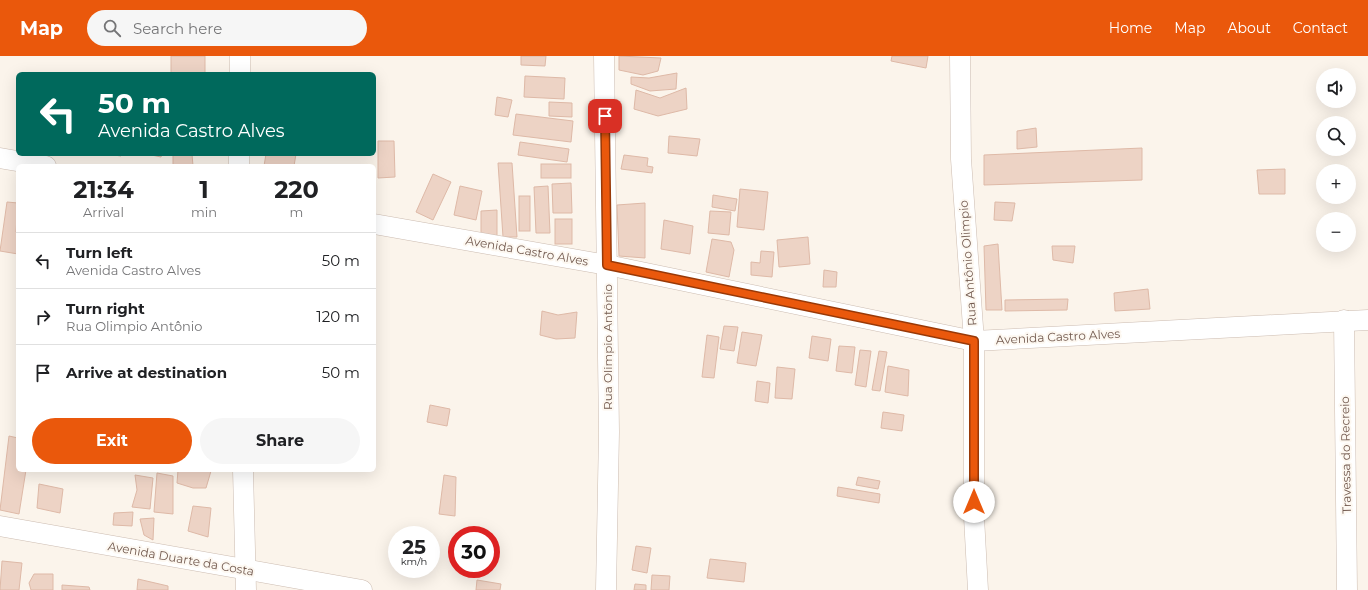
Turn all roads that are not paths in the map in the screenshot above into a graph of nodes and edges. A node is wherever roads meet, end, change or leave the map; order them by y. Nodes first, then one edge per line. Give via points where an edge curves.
1 (240, 56) edge
2 (604, 56) edge
3 (960, 56) edge
4 (240, 72) edge
5 (0, 158) edge
6 (34, 164) edge
7 (376, 224) edge
8 (607, 265) junction
9 (1344, 320) junction
10 (1368, 320) edge
11 (974, 341) junction
12 (243, 472) edge
13 (0, 526) edge
14 (246, 570) junction
15 (246, 590) edge
16 (362, 590) edge
17 (606, 590) edge
18 (978, 590) edge
19 (1347, 590) edge

1 - 4 street
2 - 8 street, Rua Olimpio Antônio
3 - 11 street, Rua Antônio Olimpio via 961,159
5 - 6 street
7 - 8 street, Avenida Castro Alves
8 - 11 street, Avenida Castro Alves
8 - 17 street, Rua Olimpio Antônio via 609,432
9 - 10 street, Avenida Castro Alves
9 - 11 street, Avenida Castro Alves
9 - 19 street, Travessa do Recreio
11 - 18 street, Rua Antônio Olimpio via 974,517
12 - 14 street
13 - 14 street, Avenida Duarte da Costa
14 - 15 street
14 - 16 street, Avenida Duarte da Costa

